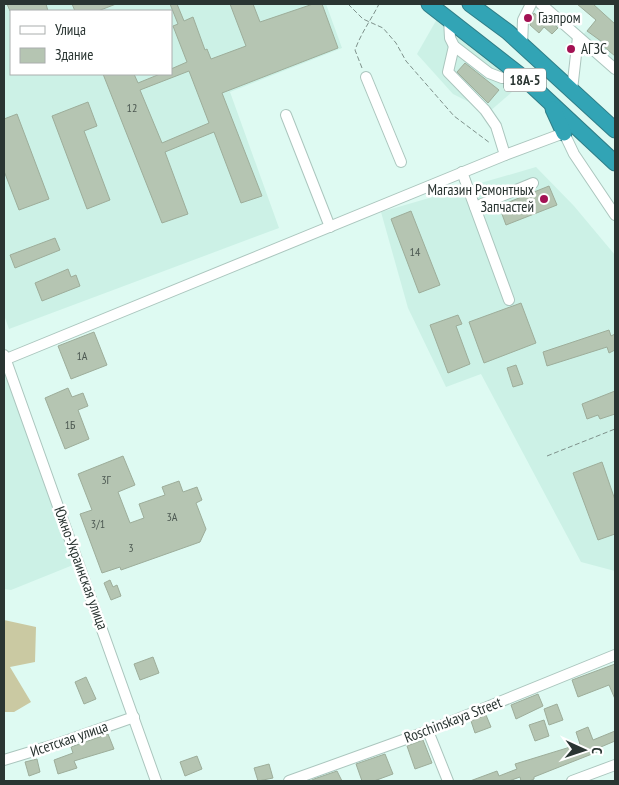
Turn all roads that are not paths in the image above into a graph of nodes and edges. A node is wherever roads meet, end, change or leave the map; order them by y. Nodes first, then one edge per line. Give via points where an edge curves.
1 (429, 4) edge
2 (470, 4) edge
3 (530, 4) edge
4 (540, 4) edge
5 (449, 19) junction
6 (578, 37) junction
7 (454, 46) junction
8 (522, 46) junction
9 (615, 69) edge
10 (366, 77) road end
11 (525, 79) junction
12 (572, 90) junction
13 (551, 103) junction
14 (286, 115) dead end
15 (615, 130) edge
16 (564, 133) junction
17 (505, 155) junction
18 (401, 162) dead end
19 (615, 163) edge
20 (462, 172) junction
21 (533, 184) dead end
22 (475, 207) junction
23 (615, 215) edge
24 (330, 226) junction
25 (509, 300) dead end
26 (4, 358) edge
27 (615, 655) edge
28 (134, 717) junction
29 (428, 731) junction
30 (4, 760) edge
31 (615, 766) edge
32 (156, 781) edge
33 (289, 781) edge
34 (448, 781) edge
35 (572, 781) edge

1 - 5 highway, 18А-5
2 - 8 highway, 18А-5
3 - 8 street via 523,20
4 - 6 street
5 - 7 street
5 - 11 highway, 18А-5
6 - 9 street
6 - 12 street
7 - 11 street via 489,73 502,78
7 - 17 street via 448,72 486,110 496,126
8 - 12 highway, 18А-5
10 - 18 street
11 - 13 highway, 18А-5
12 - 15 highway, 18А-5
13 - 16 highway
13 - 19 highway, 18А-5
14 - 24 street
16 - 17 street
16 - 23 street via 574,154
17 - 20 street
20 - 22 street
20 - 24 street
21 - 22 street
22 - 25 street
24 - 26 street
26 - 28 street, Южно-Украинская улица
27 - 29 street, Roschinskaya Street
28 - 30 street, Исетская улица
28 - 32 street, Южно-Украинская улица
29 - 33 street, Roschinskaya Street
29 - 34 street
31 - 35 street

